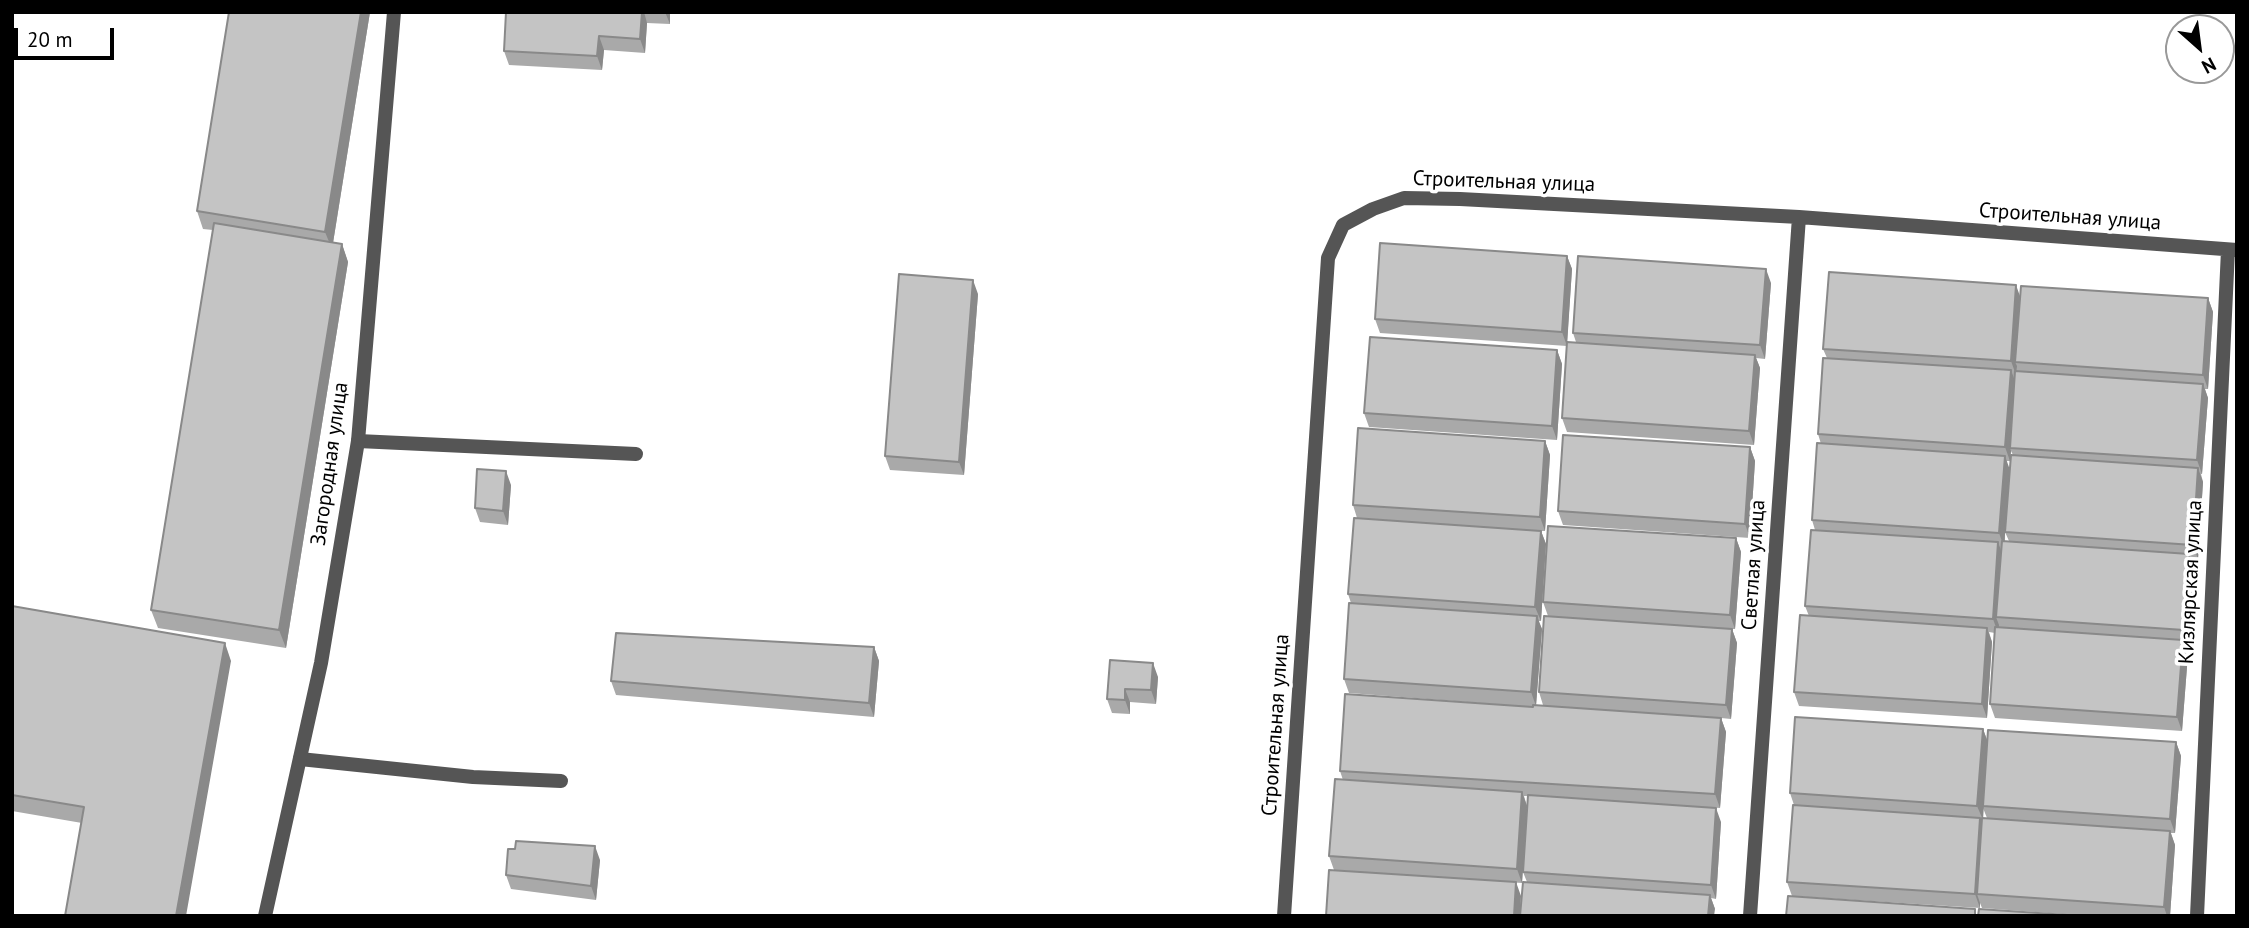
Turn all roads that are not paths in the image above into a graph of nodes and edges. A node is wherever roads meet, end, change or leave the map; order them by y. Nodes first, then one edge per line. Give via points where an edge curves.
1 (394, 12) edge
2 (1799, 217) junction
3 (2232, 250) edge
4 (358, 442) junction
5 (636, 454) dead end
6 (300, 759) junction
7 (561, 781) dead end
8 (265, 916) edge
9 (1284, 916) edge
10 (1750, 916) edge
11 (2197, 916) edge

1 - 4 street, Загородная улица
2 - 3 street, Строительная улица
2 - 9 street, Строительная улица via 1404,198 1343,225 1328,258
2 - 10 street, Светлая улица
3 - 11 street, Кизлярская улица
4 - 5 street
4 - 6 street, Загородная улица
6 - 7 street
6 - 8 street, Загородная улица

